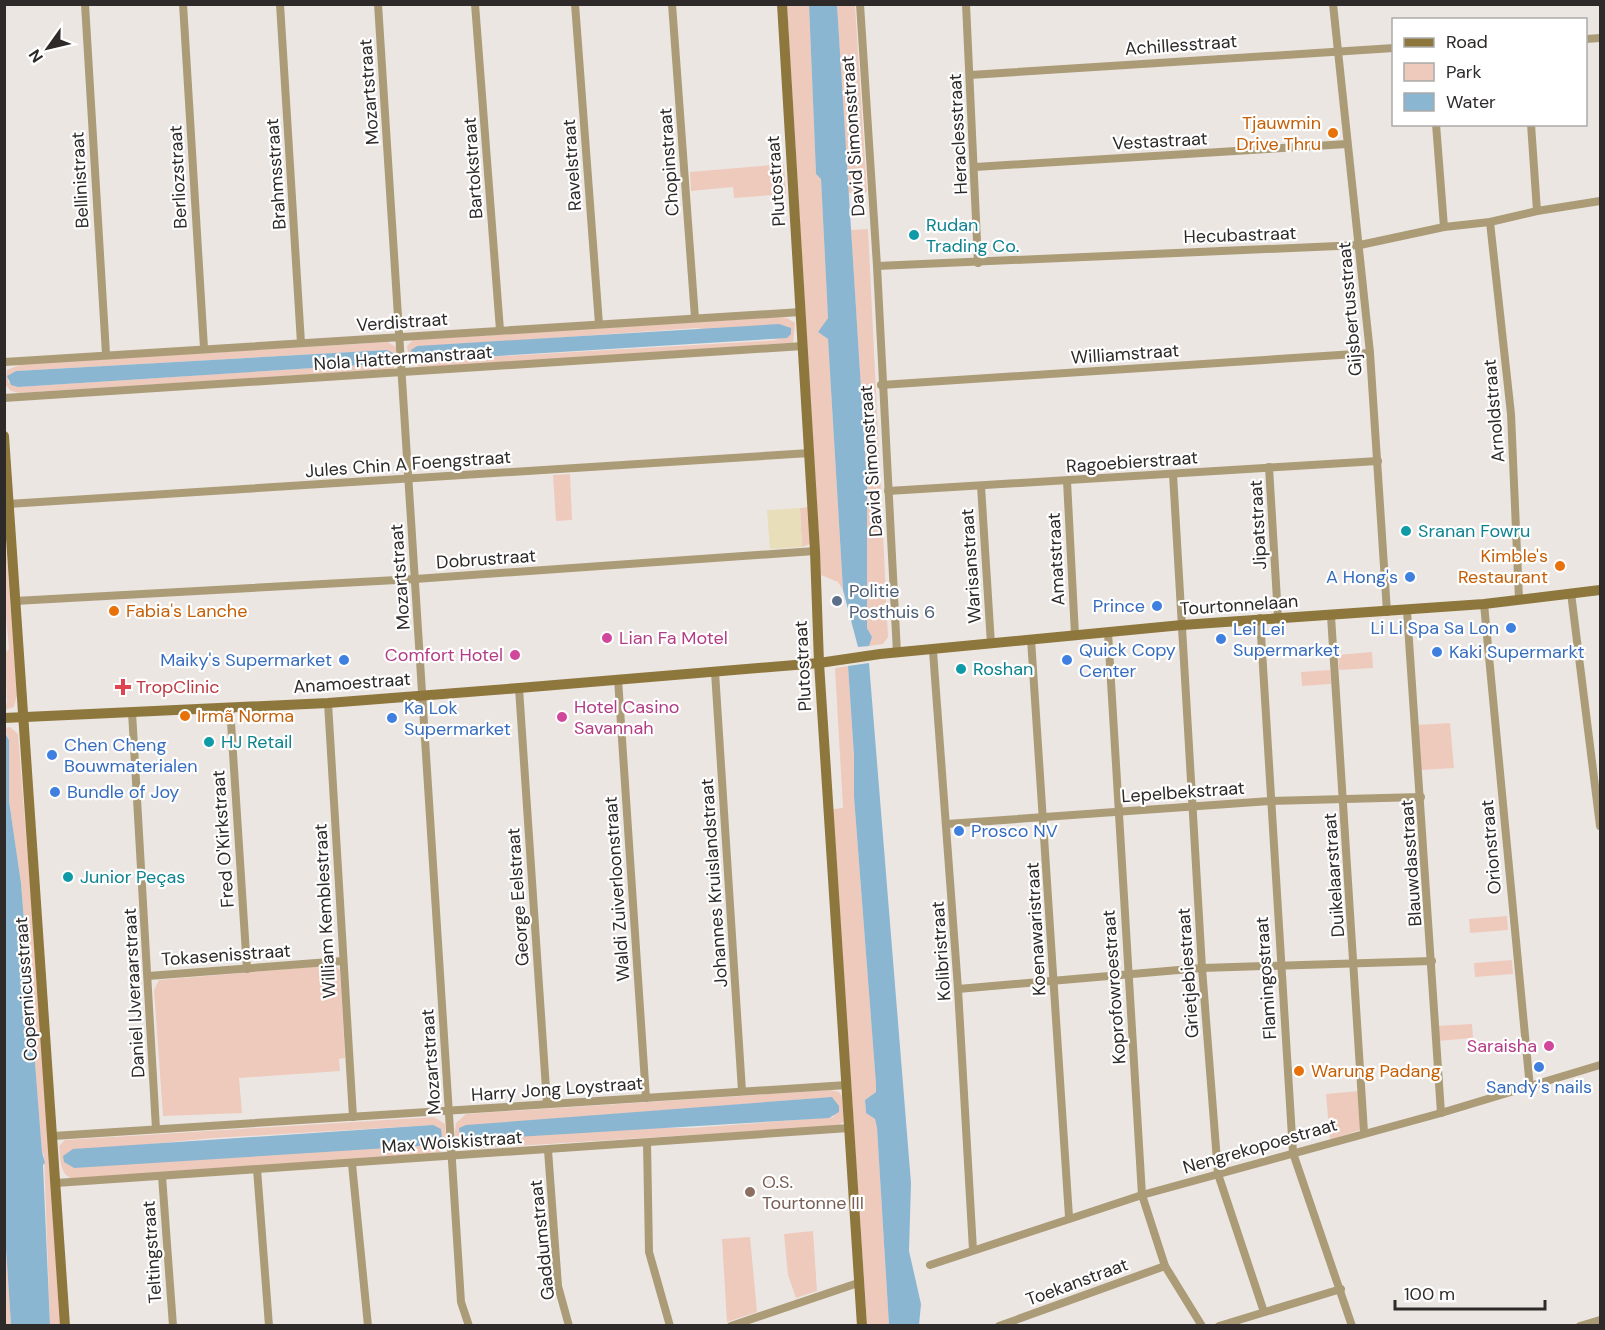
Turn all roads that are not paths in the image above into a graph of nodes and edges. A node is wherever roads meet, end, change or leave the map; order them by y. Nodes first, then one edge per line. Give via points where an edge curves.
1 (85, 4) edge
2 (183, 4) edge
3 (280, 4) edge
4 (378, 4) edge
5 (475, 4) edge
6 (575, 4) edge
7 (672, 4) edge
8 (782, 4) edge
9 (860, 4) edge
10 (966, 4) edge
11 (1333, 4) edge
12 (1392, 48) edge
13 (1338, 50) junction
14 (970, 75) junction
15 (1436, 126) edge
16 (1531, 126) edge
17 (1347, 144) junction
18 (975, 167) junction
19 (1600, 201) edge
20 (1537, 211) junction
21 (1490, 222) junction
22 (1443, 227) junction
23 (1360, 245) junction
24 (978, 262) junction
25 (877, 266) junction
26 (801, 312) junction
27 (695, 318) junction
28 (599, 324) junction
29 (500, 330) junction
30 (401, 337) junction
31 (301, 343) junction
32 (803, 346) junction
33 (204, 348) junction
34 (1370, 353) junction
35 (106, 354) junction
36 (4, 362) edge
37 (404, 373) junction
38 (881, 386) junction
39 (4, 398) edge
40 (4, 436) edge
41 (810, 453) junction
42 (1378, 460) junction
43 (1269, 467) junction
44 (1173, 474) junction
45 (409, 479) junction
46 (1067, 482) junction
47 (981, 486) junction
48 (888, 491) junction
49 (8, 504) junction
50 (815, 551) junction
51 (415, 579) junction
52 (1600, 590) edge
53 (1570, 593) junction
54 (1519, 599) junction
55 (15, 601) junction
56 (1484, 604) junction
57 (1407, 611) junction
58 (1387, 612) junction
59 (1331, 616) junction
60 (1278, 617) junction
61 (1260, 618) junction
62 (1182, 625) junction
63 (1108, 632) junction
64 (1075, 635) junction
65 (1031, 639) junction
66 (991, 644) junction
67 (933, 651) junction
68 (897, 653) junction
69 (880, 654) joint
70 (819, 663) junction
71 (715, 672) junction
72 (618, 679) junction
73 (519, 688) junction
74 (422, 694) junction
75 (328, 703) junction
76 (230, 707) junction
77 (132, 712) junction
78 (24, 716) junction
79 (4, 718) edge
80 (1421, 797) junction
81 (1344, 798) junction
82 (1270, 801) junction
83 (1193, 807) junction
84 (1118, 812) junction
85 (1044, 817) junction
86 (947, 824) junction
87 (1600, 826) edge
88 (342, 961) junction
89 (1432, 961) junction
90 (1354, 963) junction
91 (1280, 967) junction
92 (247, 969) junction
93 (1202, 969) junction
94 (1129, 975) junction
95 (148, 976) junction
96 (1054, 981) junction
97 (958, 989) junction
98 (1600, 1065) edge
99 (848, 1084) junction
100 (1530, 1088) junction
101 (742, 1091) junction
102 (646, 1098) junction
103 (547, 1104) junction
104 (449, 1112) junction
105 (1441, 1113) junction
106 (353, 1117) junction
107 (849, 1128) junction
108 (156, 1129) junction
109 (1364, 1132) junction
110 (53, 1136) junction
111 (646, 1143) junction
112 (548, 1150) junction
113 (1293, 1153) junction
114 (452, 1156) junction
115 (352, 1164) junction
116 (257, 1169) junction
117 (1218, 1174) junction
118 (162, 1176) junction
119 (56, 1184) junction
120 (1142, 1195) junction
121 (1069, 1217) junction
122 (973, 1250) junction
123 (930, 1264) dead end
124 (1165, 1266) junction
125 (858, 1283) junction
126 (1341, 1289) junction
127 (1264, 1312) junction
128 (1600, 1320) edge
129 (65, 1326) edge
130 (173, 1326) edge
131 (269, 1326) edge
132 (368, 1326) edge
133 (469, 1326) edge
134 (569, 1326) edge
135 (670, 1326) edge
136 (731, 1326) edge
137 (862, 1326) edge
138 (999, 1326) edge
139 (1202, 1326) edge
140 (1219, 1326) edge
141 (1352, 1326) edge
142 (1580, 1326) edge

1 - 35 street, Bellinistraat
2 - 33 street, Berliozstraat
3 - 31 street, Brahmsstraat
4 - 30 street, Mozartstraat
5 - 29 street, Bartokstraat
6 - 28 street, Ravelstraat
7 - 27 street, Chopinstraat
8 - 26 street, Plutostraat
9 - 25 street, David Simonsstraat
10 - 14 street, Heraclesstraat
11 - 13 street, Gijsbertusstraat
12 - 13 street, Achillesstraat
13 - 14 street, Achillesstraat
13 - 17 street, Gijsbertusstraat
14 - 18 street, Heraclesstraat
15 - 22 street
16 - 20 street
17 - 18 street, Vestastraat
17 - 23 street, Gijsbertusstraat
18 - 24 street, Heraclesstraat
19 - 20 street, Hecubastraat
20 - 21 street, Hecubastraat
21 - 22 street, Hecubastraat
21 - 54 street, Arnoldstraat via 1511,414
22 - 23 street, Hecubastraat
23 - 24 street, Hecubastraat
23 - 34 street, Gijsbertusstraat
24 - 25 street, Hecubastraat
25 - 38 street, David Simonstraat
26 - 27 street, Verdistraat
26 - 32 street, Plutostraat
27 - 28 street, Verdistraat
28 - 29 street, Verdistraat
29 - 30 street, Verdistraat
30 - 31 street, Verdistraat
30 - 37 street, Mozartstraat
31 - 33 street, Verdistraat
32 - 37 street, Nola Hattermanstraat
32 - 41 street, Plutostraat
33 - 35 street, Verdistraat
34 - 38 street, Williamstraat
34 - 42 street, Gijsbertusstraat
35 - 36 street, Verdistraat
37 - 39 street, Nola Hattermanstraat
37 - 45 street, Mozartstraat
38 - 48 street, David Simonstraat
40 - 49 street, Copernicusstraat
41 - 45 street, Jules Chin A Foengstraat
41 - 50 street, Plutostraat
42 - 43 street, Ragoebierstraat
42 - 58 street, Gijsbertusstraat
43 - 44 street, Ragoebierstraat
43 - 60 street, Jipatstraat
44 - 46 street, Ragoebierstraat
44 - 62 street, Grietjebiestraat
45 - 49 street, Jules Chin A Foengstraat
45 - 51 street, Mozartstraat
46 - 47 street, Ragoebierstraat
46 - 64 street, Amatstraat
47 - 48 street, Ragoebierstraat
47 - 66 street, Warisanstraat
48 - 68 street, David Simonstraat
49 - 55 street, Copernicusstraat
50 - 51 street, Dobrustraat
50 - 70 street, Plutostraat
51 - 55 street, Dobrustraat
51 - 74 street, Mozartstraat
52 - 53 street, Tourtonnelaan
53 - 54 street, Tourtonnelaan
53 - 87 street
54 - 56 street, Tourtonnelaan
55 - 78 street, Copernicusstraat
56 - 57 street, Tourtonnelaan
56 - 100 street, Orionstraat
57 - 58 street, Tourtonnelaan
57 - 80 street, Blauwdasstraat
58 - 59 street, Tourtonnelaan
59 - 60 street, Tourtonnelaan
59 - 81 street, Duikelaarstraat
60 - 61 street, Tourtonnelaan
61 - 62 street, Tourtonnelaan
61 - 82 street, Flamingostraat
62 - 63 street, Tourtonnelaan
62 - 83 street, Grietjebiestraat
63 - 64 street, Tourtonnelaan
63 - 84 street, Koprofowroestraat
64 - 65 street, Tourtonnelaan
65 - 66 street, Tourtonnelaan
65 - 85 street, Koenawaristraat
66 - 67 street, Tourtonnelaan
67 - 68 street, Tourtonnelaan
67 - 86 street, Kolibristraat
68 - 69 street, Tourtonnelaan
69 - 70 street, Anamoestraat
70 - 71 street, Anamoestraat
70 - 99 street, Plutostraat
71 - 72 street, Anamoestraat
71 - 101 street, Johannes Kruislandstraat
72 - 73 street, Anamoestraat
72 - 102 street, Waldi Zuiverloonstraat
73 - 74 street, Anamoestraat
73 - 103 street, George Eelstraat
74 - 75 street, Anamoestraat
74 - 104 street, Mozartstraat
75 - 76 street, Anamoestraat
75 - 88 street, William Kemblestraat
76 - 77 street, Anamoestraat
76 - 92 street, Fred O'Kirkstraat
77 - 78 street, Anamoestraat
77 - 95 street, Daniel IJveraarstraat
78 - 79 street, Anamoestraat
78 - 110 street, Copernicusstraat
80 - 81 street, Lepelbekstraat
80 - 89 street, Blauwdasstraat
81 - 82 street, Lepelbekstraat
81 - 90 street, Duikelaarstraat
82 - 83 street, Lepelbekstraat
82 - 91 street, Flamingostraat
83 - 84 street, Lepelbekstraat
83 - 93 street, Grietjebiestraat
84 - 85 street, Lepelbekstraat
84 - 94 street, Koprofowroestraat
85 - 86 street, Lepelbekstraat
85 - 96 street, Koenawaristraat
86 - 97 street, Kolibristraat
88 - 92 street, Tokasenisstraat
88 - 106 street, William Kemblestraat
89 - 90 street
89 - 105 street, Blauwdasstraat
90 - 91 street
90 - 109 street, Duikelaarstraat
91 - 93 street
91 - 113 street, Flamingostraat
92 - 95 street, Tokasenisstraat
93 - 94 street
93 - 117 street, Grietjebiestraat
94 - 96 street
94 - 120 street, Koprofowroestraat
95 - 108 street, Daniel IJveraarstraat
96 - 97 street
96 - 121 street, Koenawaristraat
97 - 122 street, Kolibristraat
98 - 100 street, Nengrekopoestraat
99 - 101 street, Harry Jong Loystraat
99 - 107 street, Plutostraat
100 - 105 street, Nengrekopoestraat
101 - 102 street, Harry Jong Loystraat
102 - 103 street, Harry Jong Loystraat
103 - 104 street, Harry Jong Loystraat
104 - 106 street, Harry Jong Loystraat
104 - 114 street, Mozartstraat
105 - 109 street, Nengrekopoestraat
106 - 108 street, Harry Jong Loystraat
107 - 111 street, Max Woiskistraat
107 - 125 street, Plutostraat
108 - 110 street, Harry Jong Loystraat
109 - 113 street, Nengrekopoestraat
110 - 119 street, Copernicusstraat
111 - 112 street, Max Woiskistraat
111 - 135 street via 648,1252
112 - 114 street, Max Woiskistraat
112 - 134 street, Gaddumstraat via 558,1286
113 - 117 street, Nengrekopoestraat
113 - 126 street, Flamingostraat
114 - 115 street, Max Woiskistraat
114 - 133 street, Mozartstraat via 461,1302
115 - 116 street, Max Woiskistraat
115 - 132 street
116 - 118 street, Max Woiskistraat
116 - 131 street
117 - 120 street, Nengrekopoestraat
117 - 127 street, Grietjebiestraat
118 - 119 street, Max Woiskistraat
118 - 130 street, Teltingstraat
119 - 129 street, Copernicusstraat
120 - 121 street, Nengrekopoestraat
120 - 124 street, Koprofowroestraat
121 - 122 street, Nengrekopoestraat
122 - 123 street, Nengrekopoestraat
124 - 138 street, Toekanstraat
124 - 139 street, Koprofowroestraat
125 - 136 street
125 - 137 street, Plutostraat
126 - 127 street
126 - 141 street, Flamingostraat
127 - 140 street
128 - 142 street

